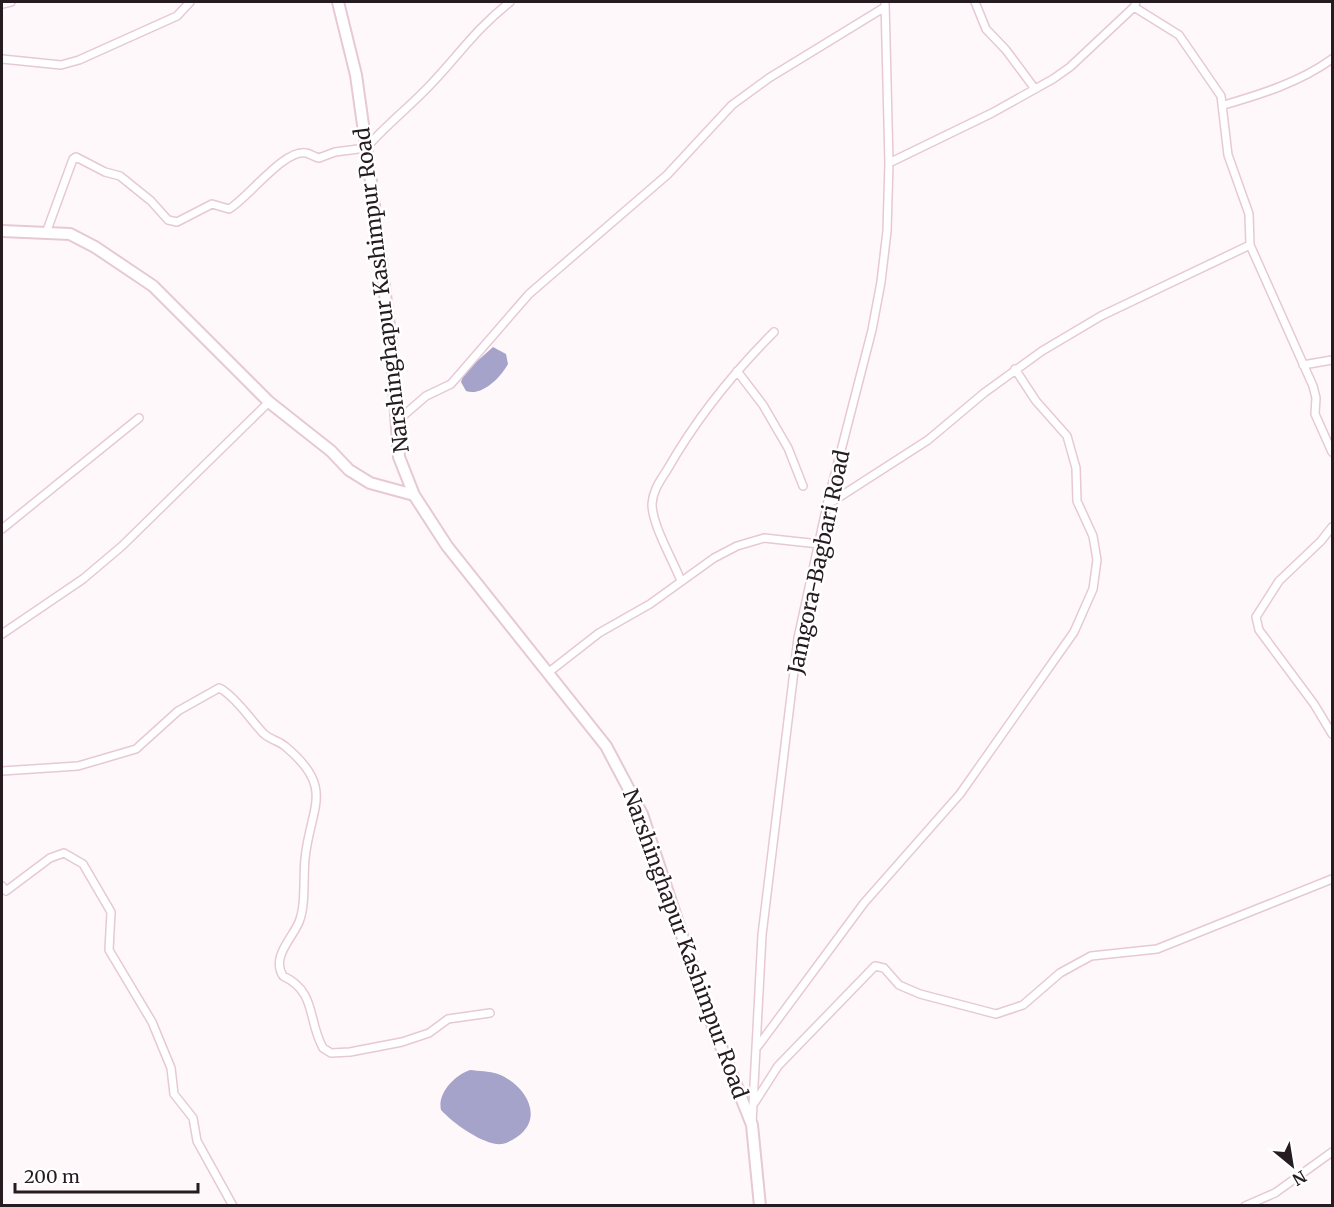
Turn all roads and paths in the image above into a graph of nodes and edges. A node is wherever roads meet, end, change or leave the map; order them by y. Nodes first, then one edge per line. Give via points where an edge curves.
1 (11, 2) edge
2 (190, 2) edge
3 (338, 2) edge
4 (510, 2) edge
5 (975, 2) edge
6 (2, 4) edge
7 (885, 4) edge
8 (1135, 4) edge
9 (2, 58) edge
10 (1332, 59) edge
11 (1035, 89) junction
12 (1224, 105) junction
13 (366, 148) junction
14 (889, 163) junction
15 (2, 231) edge
16 (46, 233) junction
17 (1250, 245) junction
18 (774, 332) dead end
19 (1332, 360) edge
20 (1303, 365) junction
21 (1015, 369) junction
22 (737, 371) junction
23 (269, 402) junction
24 (139, 418) dead end
25 (396, 422) junction
26 (1332, 453) edge
27 (803, 486) dead end
28 (414, 495) junction
29 (827, 505) junction
30 (1332, 527) edge
31 (2, 529) edge
32 (819, 544) junction
33 (681, 581) junction
34 (2, 634) edge
35 (549, 672) junction
36 (1332, 734) edge
37 (2, 771) edge
38 (1332, 879) edge
39 (2, 886) edge
40 (490, 1012) dead end
41 (757, 1048) junction
42 (754, 1102) junction
43 (752, 1125) junction
44 (1332, 1152) edge
45 (232, 1206) edge
46 (759, 1206) edge
47 (1245, 1206) edge

1 - 6 street
2 - 9 street via 177,15 79,60 61,65
3 - 13 main road, Narshinghapur Kashimpur Road via 356,75
4 - 13 street via 482,24 433,83
5 - 11 street via 986,28
7 - 14 street, Jamgora-Bagbari Road
7 - 25 street via 732,105 667,175 529,294 451,384 426,396
8 - 11 street via 1070,67
8 - 12 street via 1179,35 1213,81
10 - 12 street via 1289,83
11 - 14 street
12 - 17 street via 1228,155 1247,207
13 - 16 street via 319,158 299,153 273,169 230,209 212,204 177,222 168,220 120,176 76,157
13 - 25 main road, Narshinghapur Kashimpur Road via 392,342
14 - 29 street, Jamgora-Bagbari Road via 881,282 870,341
15 - 16 main road
16 - 23 main road via 70,234 84,240 153,286
17 - 20 street
17 - 21 street via 1101,316
18 - 22 street
19 - 20 street
20 - 26 street via 1316,398 1315,414
21 - 29 street via 928,440
21 - 41 street via 1036,401 1067,436 1076,468 1077,501 1093,536 1097,560 1093,589 1074,632 960,794 864,903
22 - 27 street via 789,448
22 - 33 street via 694,424 654,495 653,514
23 - 28 main road via 355,475
23 - 34 street via 122,546 83,579
24 - 31 street
25 - 28 main road, Narshinghapur Kashimpur Road via 399,457
28 - 35 main road, Narshinghapur Kashimpur Road via 467,573
29 - 32 street, Jamgora-Bagbari Road
30 - 36 street via 1279,581 1256,617 1260,630
32 - 33 street via 771,538 750,541 714,558
32 - 41 street, Jamgora-Bagbari Road via 798,638 762,935
33 - 35 street via 650,604 598,633
35 - 43 main road, Narshinghapur Kashimpur Road via 606,746 642,814 707,1011
37 - 40 street via 78,766 136,749 178,711 219,688 246,710 263,733 285,745 313,778 317,791 305,855 300,920 284,947 279,965 283,976 295,982 308,998 323,1048 331,1053 350,1052 402,1042 429,1033 448,1019
38 - 42 street via 1157,949 1091,956 1070,966 1023,1005 996,1014 920,994 899,985 884,968 875,966 778,1066
39 - 45 street via 6,891 50,858 64,853 83,864 111,912 109,950 152,1022 171,1068 174,1094 193,1118 197,1141
41 - 42 street, Jamgora-Bagbari Road
42 - 43 street, Jamgora-Bagbari Road
43 - 46 main road, Narshinghapur Kashimpur Road
44 - 47 street via 1275,1193

